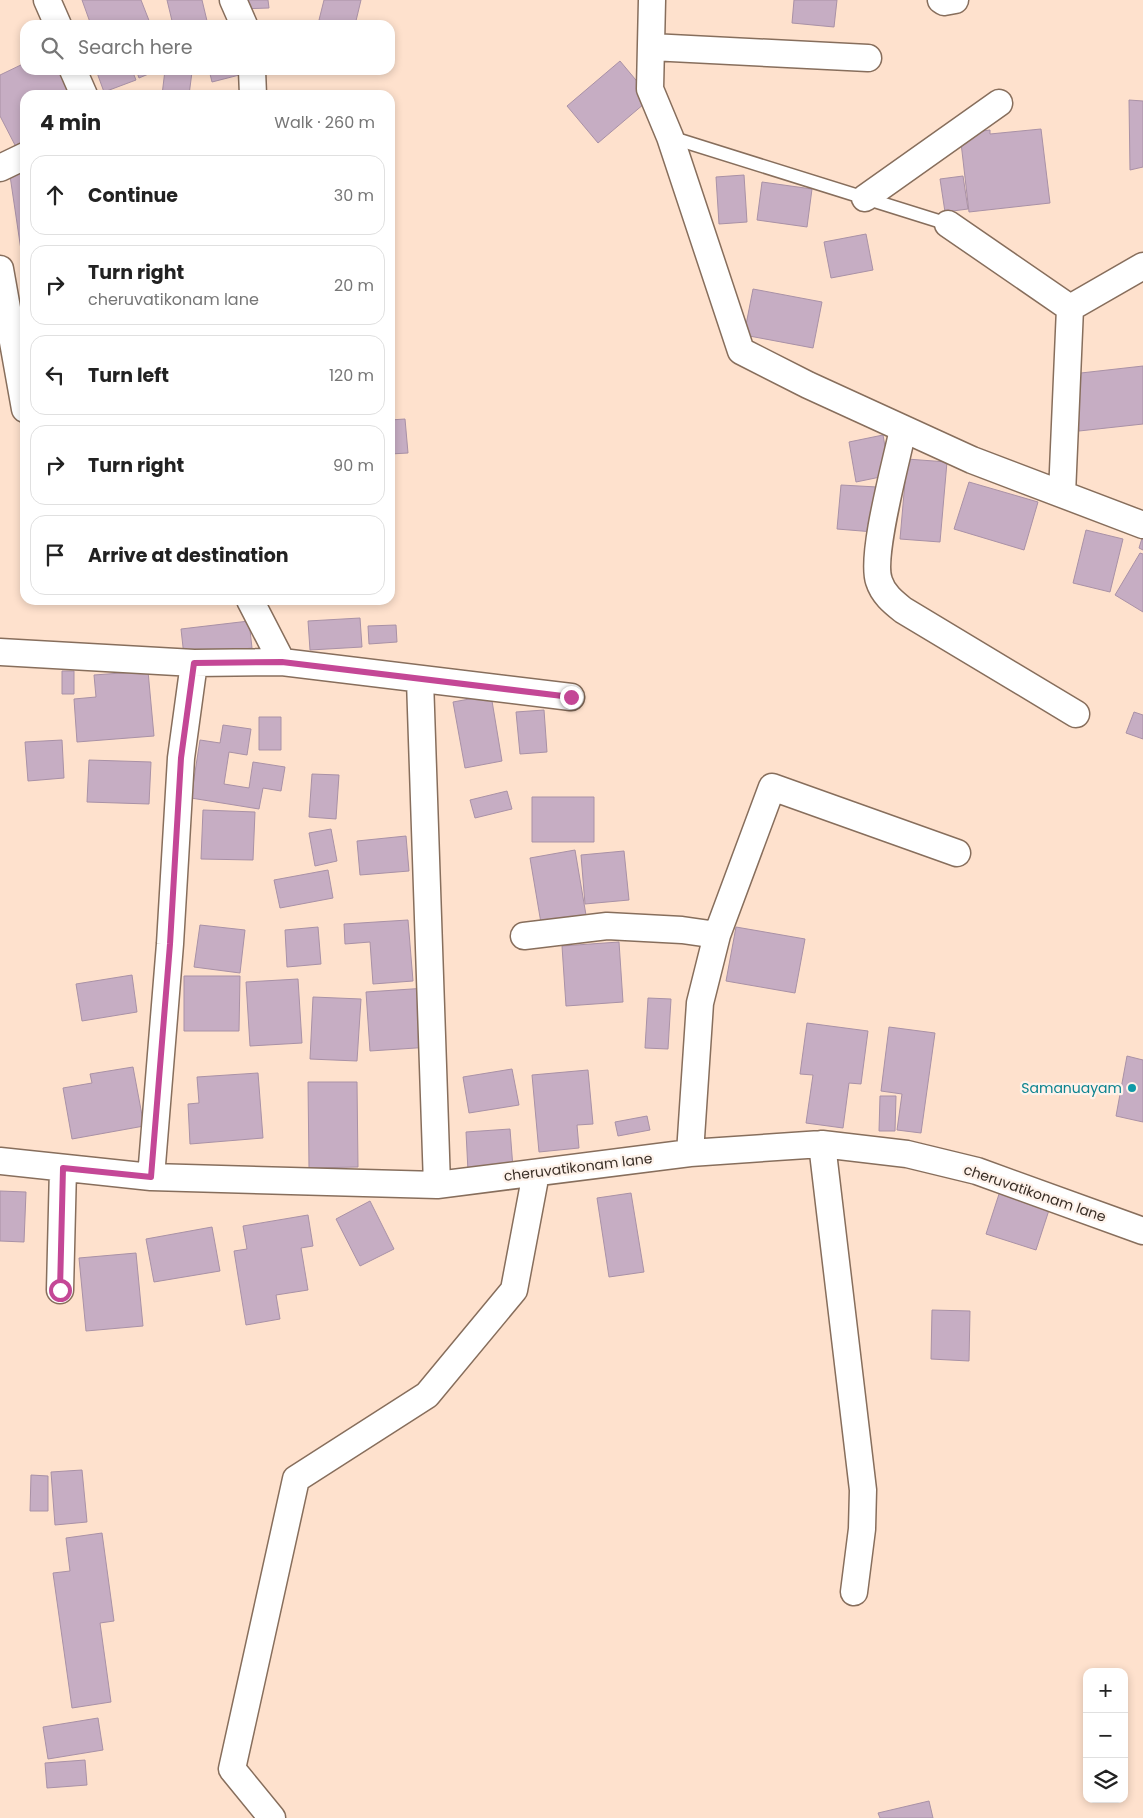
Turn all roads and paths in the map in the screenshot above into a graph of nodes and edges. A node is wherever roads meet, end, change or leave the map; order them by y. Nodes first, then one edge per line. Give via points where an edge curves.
1 (47, 0) edge
2 (233, 0) edge
3 (652, 0) edge
4 (941, 0) edge
5 (956, 0) edge
6 (56, 20) edge
7 (242, 20) edge
8 (651, 47) junction
9 (868, 58) dead end
10 (75, 75) edge
11 (252, 75) edge
12 (82, 90) edge
13 (253, 90) edge
14 (999, 103) dead end
15 (670, 137) junction
16 (20, 158) edge
17 (0, 168) edge
18 (865, 198) junction
19 (948, 224) joint
20 (1143, 266) edge
21 (0, 269) edge
22 (1070, 308) junction
23 (20, 380) edge
24 (903, 428) junction
25 (1062, 494) junction
26 (1143, 525) edge
27 (253, 605) edge
28 (0, 652) edge
29 (282, 662) junction
30 (194, 663) junction
31 (420, 680) junction
32 (571, 697) dead end
33 (1076, 714) dead end
34 (957, 853) dead end
35 (717, 935) junction
36 (524, 936) dead end
37 (822, 1144) junction
38 (690, 1153) junction
39 (0, 1161) edge
40 (63, 1168) junction
41 (536, 1172) junction
42 (151, 1177) junction
43 (437, 1185) junction
44 (1143, 1231) edge
45 (60, 1290) dead end
46 (854, 1592) dead end
47 (272, 1818) edge

1 - 6 street
2 - 7 street
3 - 8 street
4 - 5 street
8 - 9 street
8 - 15 street via 650,89
10 - 12 street
11 - 13 street
14 - 18 street
15 - 18 lane
15 - 24 street via 741,351
16 - 17 street
18 - 19 lane
19 - 22 street
20 - 22 street
21 - 23 street
22 - 25 street
24 - 25 street via 972,460
24 - 33 street via 877,554 879,581 886,596 903,610
25 - 26 street
27 - 29 street
28 - 30 street
29 - 30 street
29 - 31 street
30 - 42 street via 181,758
31 - 32 street
31 - 43 street
34 - 35 street via 772,787
35 - 36 street via 607,926
35 - 38 street via 700,1003
37 - 38 street, cheruvatikonam lane
37 - 44 street, cheruvatikonam lane via 907,1154 977,1171
37 - 46 street via 864,1490
38 - 41 street, cheruvatikonam lane
39 - 40 street, cheruvatikonam lane
40 - 42 street, cheruvatikonam lane
40 - 45 street
41 - 43 street, cheruvatikonam lane
41 - 47 street via 514,1290 427,1395 296,1479 232,1769
42 - 43 street, cheruvatikonam lane

